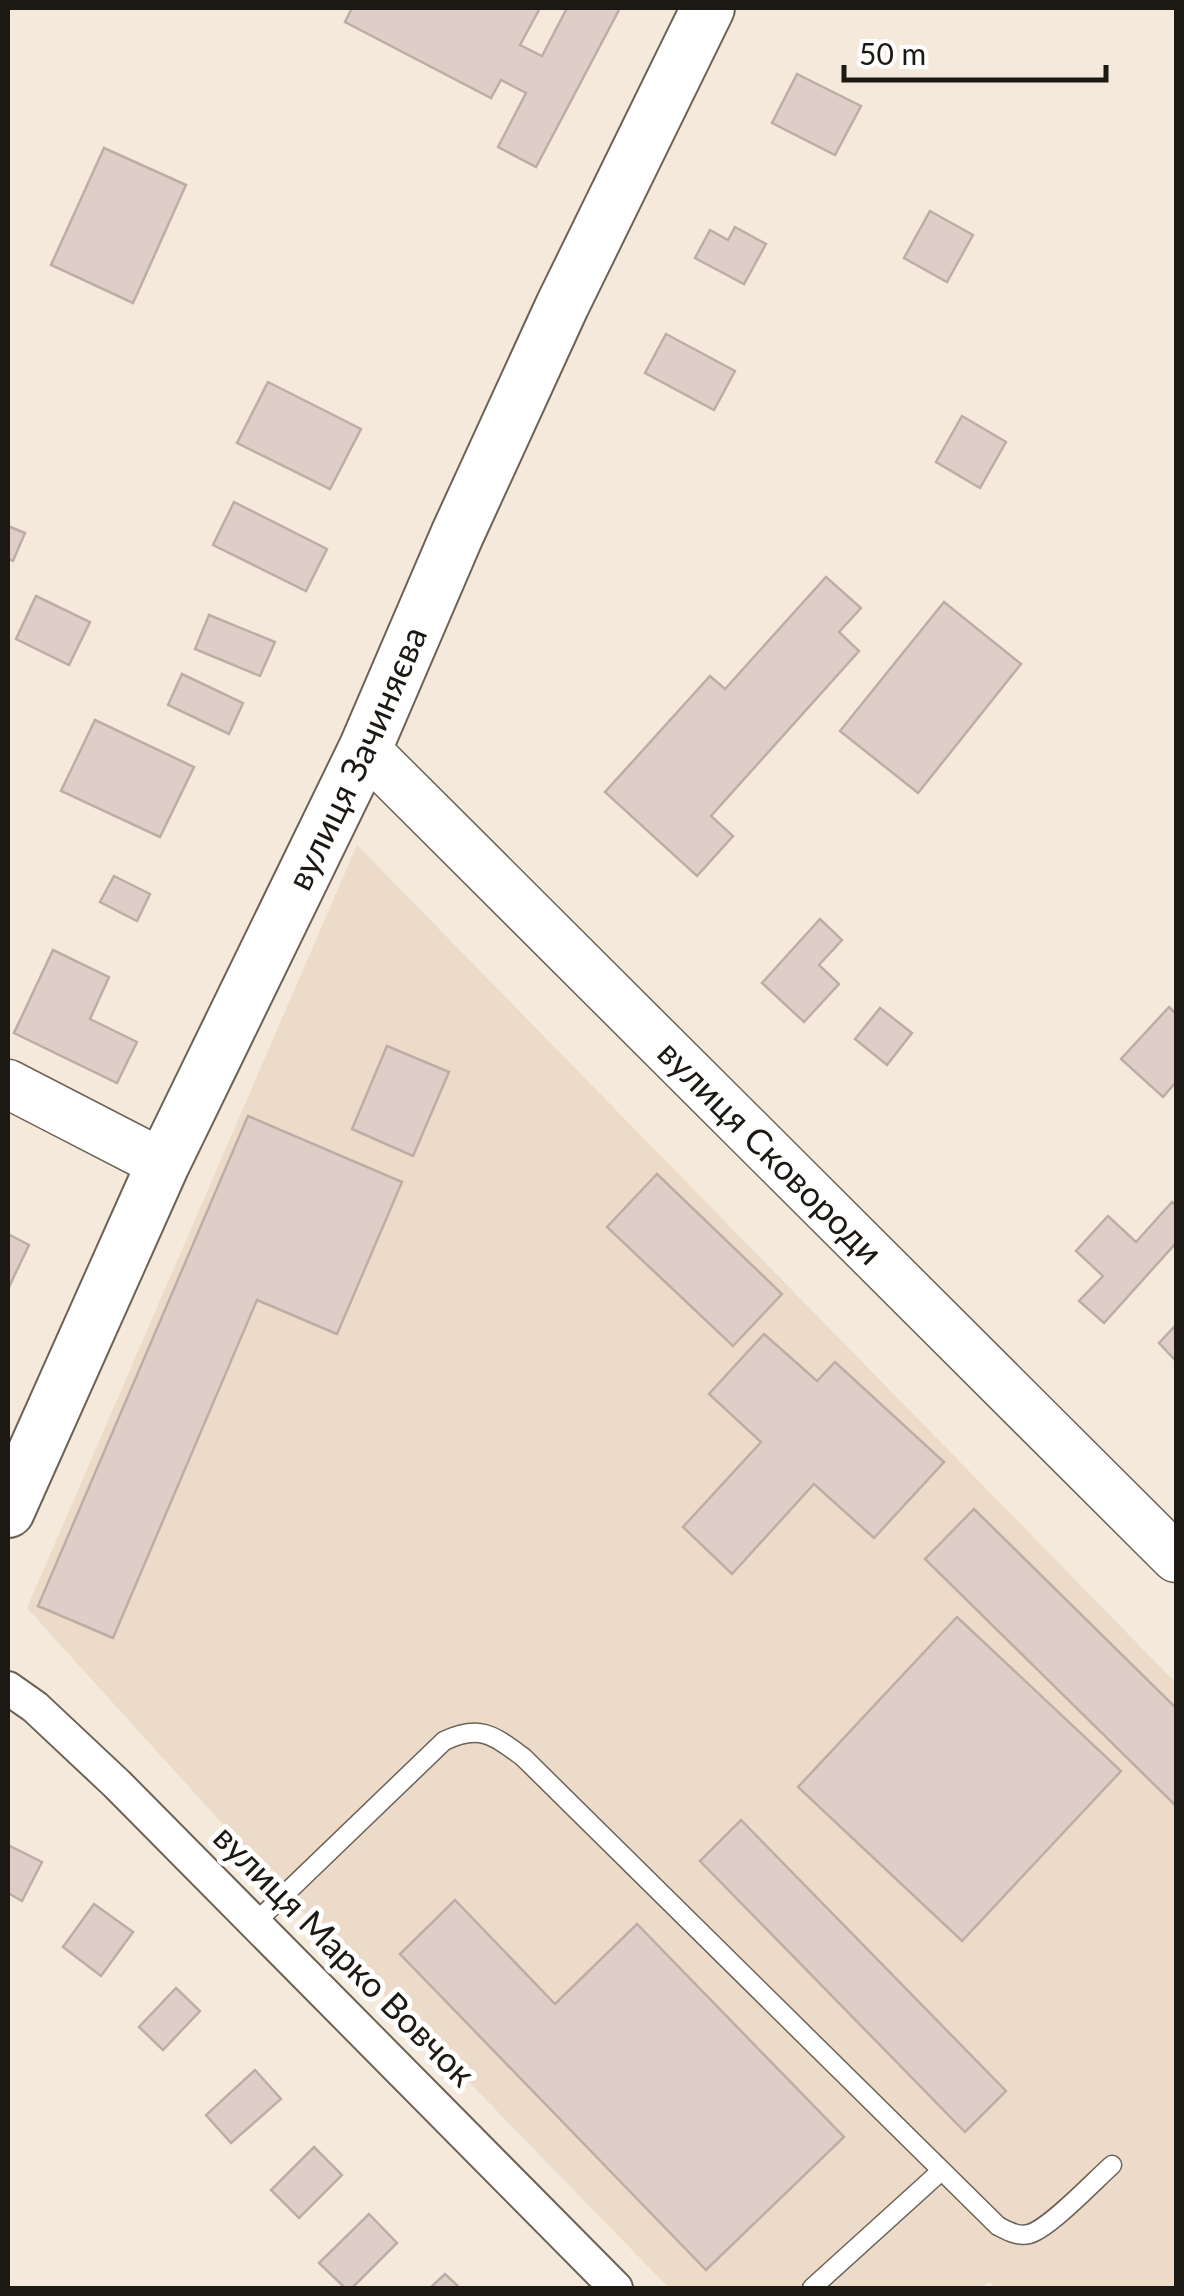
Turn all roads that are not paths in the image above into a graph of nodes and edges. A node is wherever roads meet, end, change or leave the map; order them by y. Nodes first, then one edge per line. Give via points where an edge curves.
1 (708, 8) edge
2 (364, 750) junction
3 (8, 1084) edge
4 (163, 1164) junction
5 (8, 1510) edge
6 (1176, 1558) edge
7 (8, 1688) edge
8 (256, 1922) junction
9 (1112, 2165) dead end
10 (940, 2172) junction
11 (616, 2288) edge
12 (812, 2288) edge

1 - 2 main road, вулиця Зачиняєва via 562,306
2 - 4 main road, вулиця Зачиняєва
2 - 6 street, вулиця Сковороди
3 - 4 street
4 - 5 main road, вулиця Зачиняєва
7 - 8 street, вулиця Марко Вовчок
8 - 10 lane via 444,1740 478,1730 524,1757
8 - 11 street, вулиця Марко Вовчок
9 - 10 lane via 1026,2236 998,2226
10 - 12 lane

